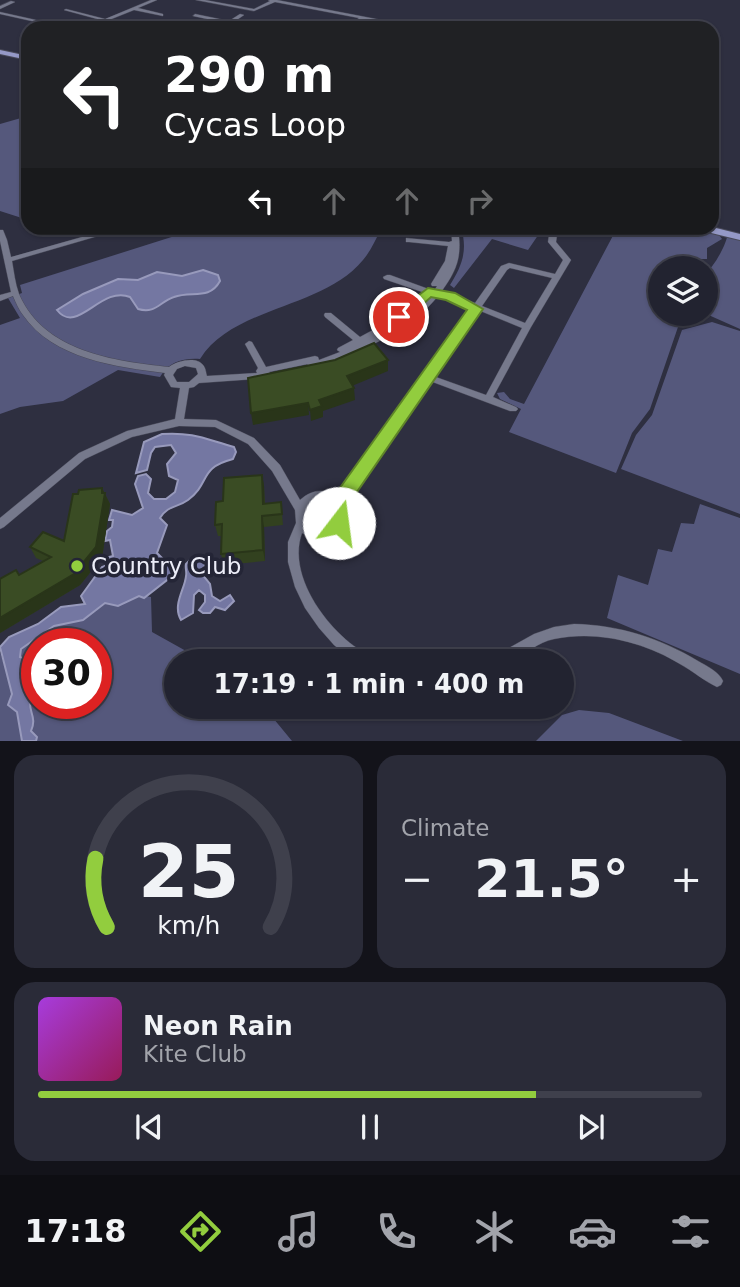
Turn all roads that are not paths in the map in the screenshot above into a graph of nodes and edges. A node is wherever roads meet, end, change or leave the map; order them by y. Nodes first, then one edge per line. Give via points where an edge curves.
1 (155, 0) edge
2 (198, 0) edge
3 (242, 0) edge
4 (272, 0) edge
5 (13, 2) dead end
6 (293, 2) edge
7 (230, 6) junction
8 (0, 8) edge
9 (135, 9) junction
10 (66, 10) dead end
11 (0, 13) edge
12 (161, 15) dead end
13 (195, 15) dead end
14 (242, 15) dead end
15 (363, 17) junction
16 (36, 21) edge
17 (94, 21) edge
18 (109, 21) edge
19 (221, 21) edge
20 (233, 21) edge
21 (357, 21) edge
22 (384, 21) edge
23 (0, 52) edge
24 (21, 55) edge
25 (0, 232) edge
26 (719, 232) edge
27 (96, 235) edge
28 (452, 235) edge
29 (455, 235) edge
30 (553, 235) edge
31 (740, 237) edge
32 (409, 240) dead end
33 (455, 244) junction
34 (9, 260) junction
35 (509, 265) joint
36 (387, 276) dead end
37 (557, 277) junction
38 (15, 293) junction
39 (433, 293) junction
40 (0, 298) edge
41 (474, 308) junction
42 (328, 315) dead end
43 (527, 327) junction
44 (362, 343) junction
45 (249, 344) dead end
46 (170, 370) junction
47 (265, 373) junction
48 (201, 376) junction
49 (427, 377) junction
50 (186, 387) junction
51 (488, 399) junction
52 (513, 409) dead end
53 (179, 422) junction
54 (339, 504) junction
55 (299, 507) junction
56 (0, 524) edge
57 (300, 525) junction
58 (350, 649) edge
59 (521, 649) edge
60 (717, 681) dead end

1 - 9 street
2 - 7 street
3 - 7 street
4 - 6 street
4 - 7 street via 254,10
5 - 8 street
6 - 15 street
9 - 12 street
9 - 18 street
10 - 17 street
11 - 16 street
13 - 19 street
14 - 20 street
15 - 21 street
15 - 22 street
23 - 24 main road
25 - 34 street
26 - 31 main road
27 - 34 street
28 - 33 street
29 - 33 street
30 - 37 street via 551,242 567,260
32 - 33 street
33 - 39 street
34 - 38 street
35 - 37 street
35 - 41 street
36 - 39 street
37 - 43 street
38 - 40 street
38 - 46 street via 36,326 70,348 128,366
39 - 41 street
39 - 44 street via 403,322
41 - 43 street
41 - 49 street
42 - 44 street
43 - 51 street
44 - 47 street via 322,362
45 - 47 street
46 - 48 street via 189,362 199,365
46 - 50 street via 170,382
47 - 48 street
48 - 50 street
49 - 51 street
49 - 54 street
50 - 53 street
51 - 52 street
53 - 55 street via 216,424 251,441 276,468
53 - 56 street via 137,432 87,453
54 - 55 street via 322,496 309,498
54 - 57 street via 341,519 329,531 310,532
55 - 57 street
57 - 58 street via 295,536 295,563 305,596
59 - 60 street via 553,633 600,629 640,641 702,669

